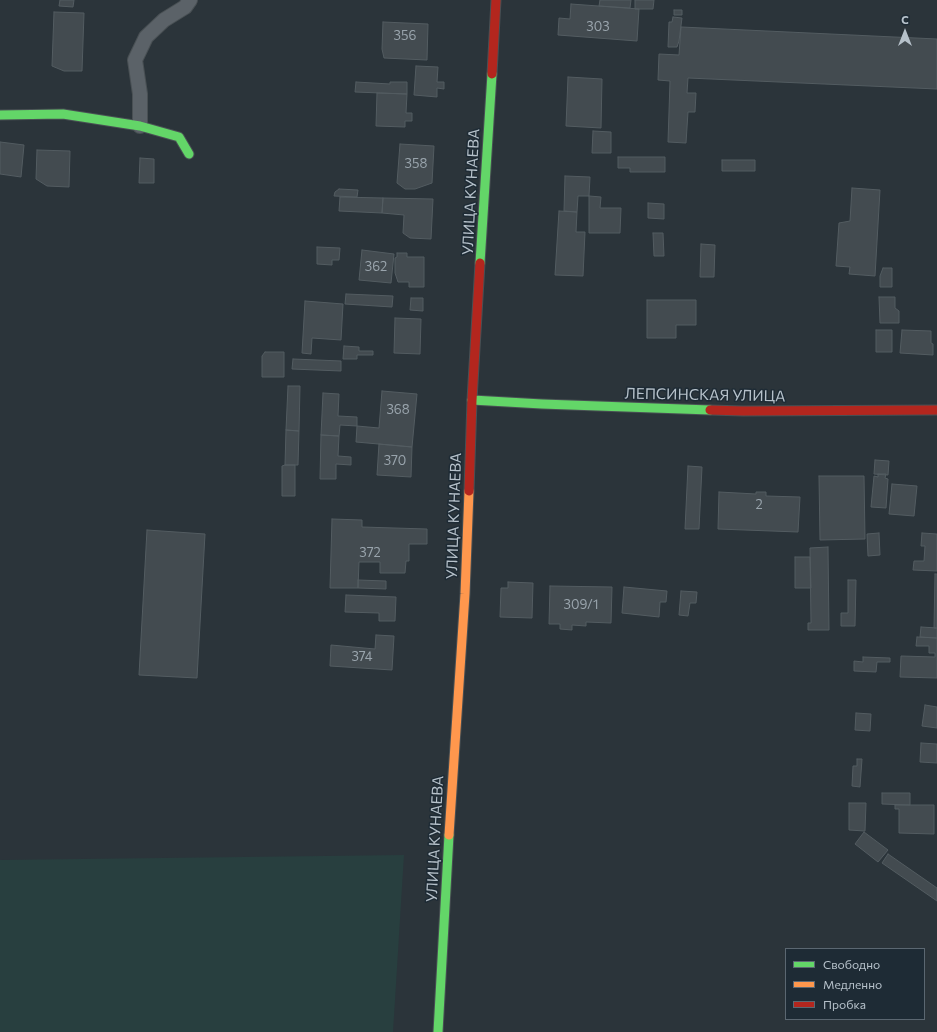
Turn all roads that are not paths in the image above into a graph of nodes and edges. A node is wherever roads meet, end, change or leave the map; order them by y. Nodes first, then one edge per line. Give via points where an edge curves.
1 (190, 0) edge
2 (496, 0) edge
3 (0, 116) edge
4 (140, 126) junction
5 (189, 154) dead end
6 (472, 400) junction
7 (937, 410) edge
8 (438, 1032) edge

1 - 4 street via 185,7 164,20 146,37 135,60 140,94
2 - 6 main road, УЛИЦА КУНАЕВА
3 - 4 main road via 64,114
4 - 5 main road via 179,137
6 - 7 main road, ЛЕПСИНСКАЯ УЛИЦА via 743,411
6 - 8 main road, УЛИЦА КУНАЕВА via 465,594

